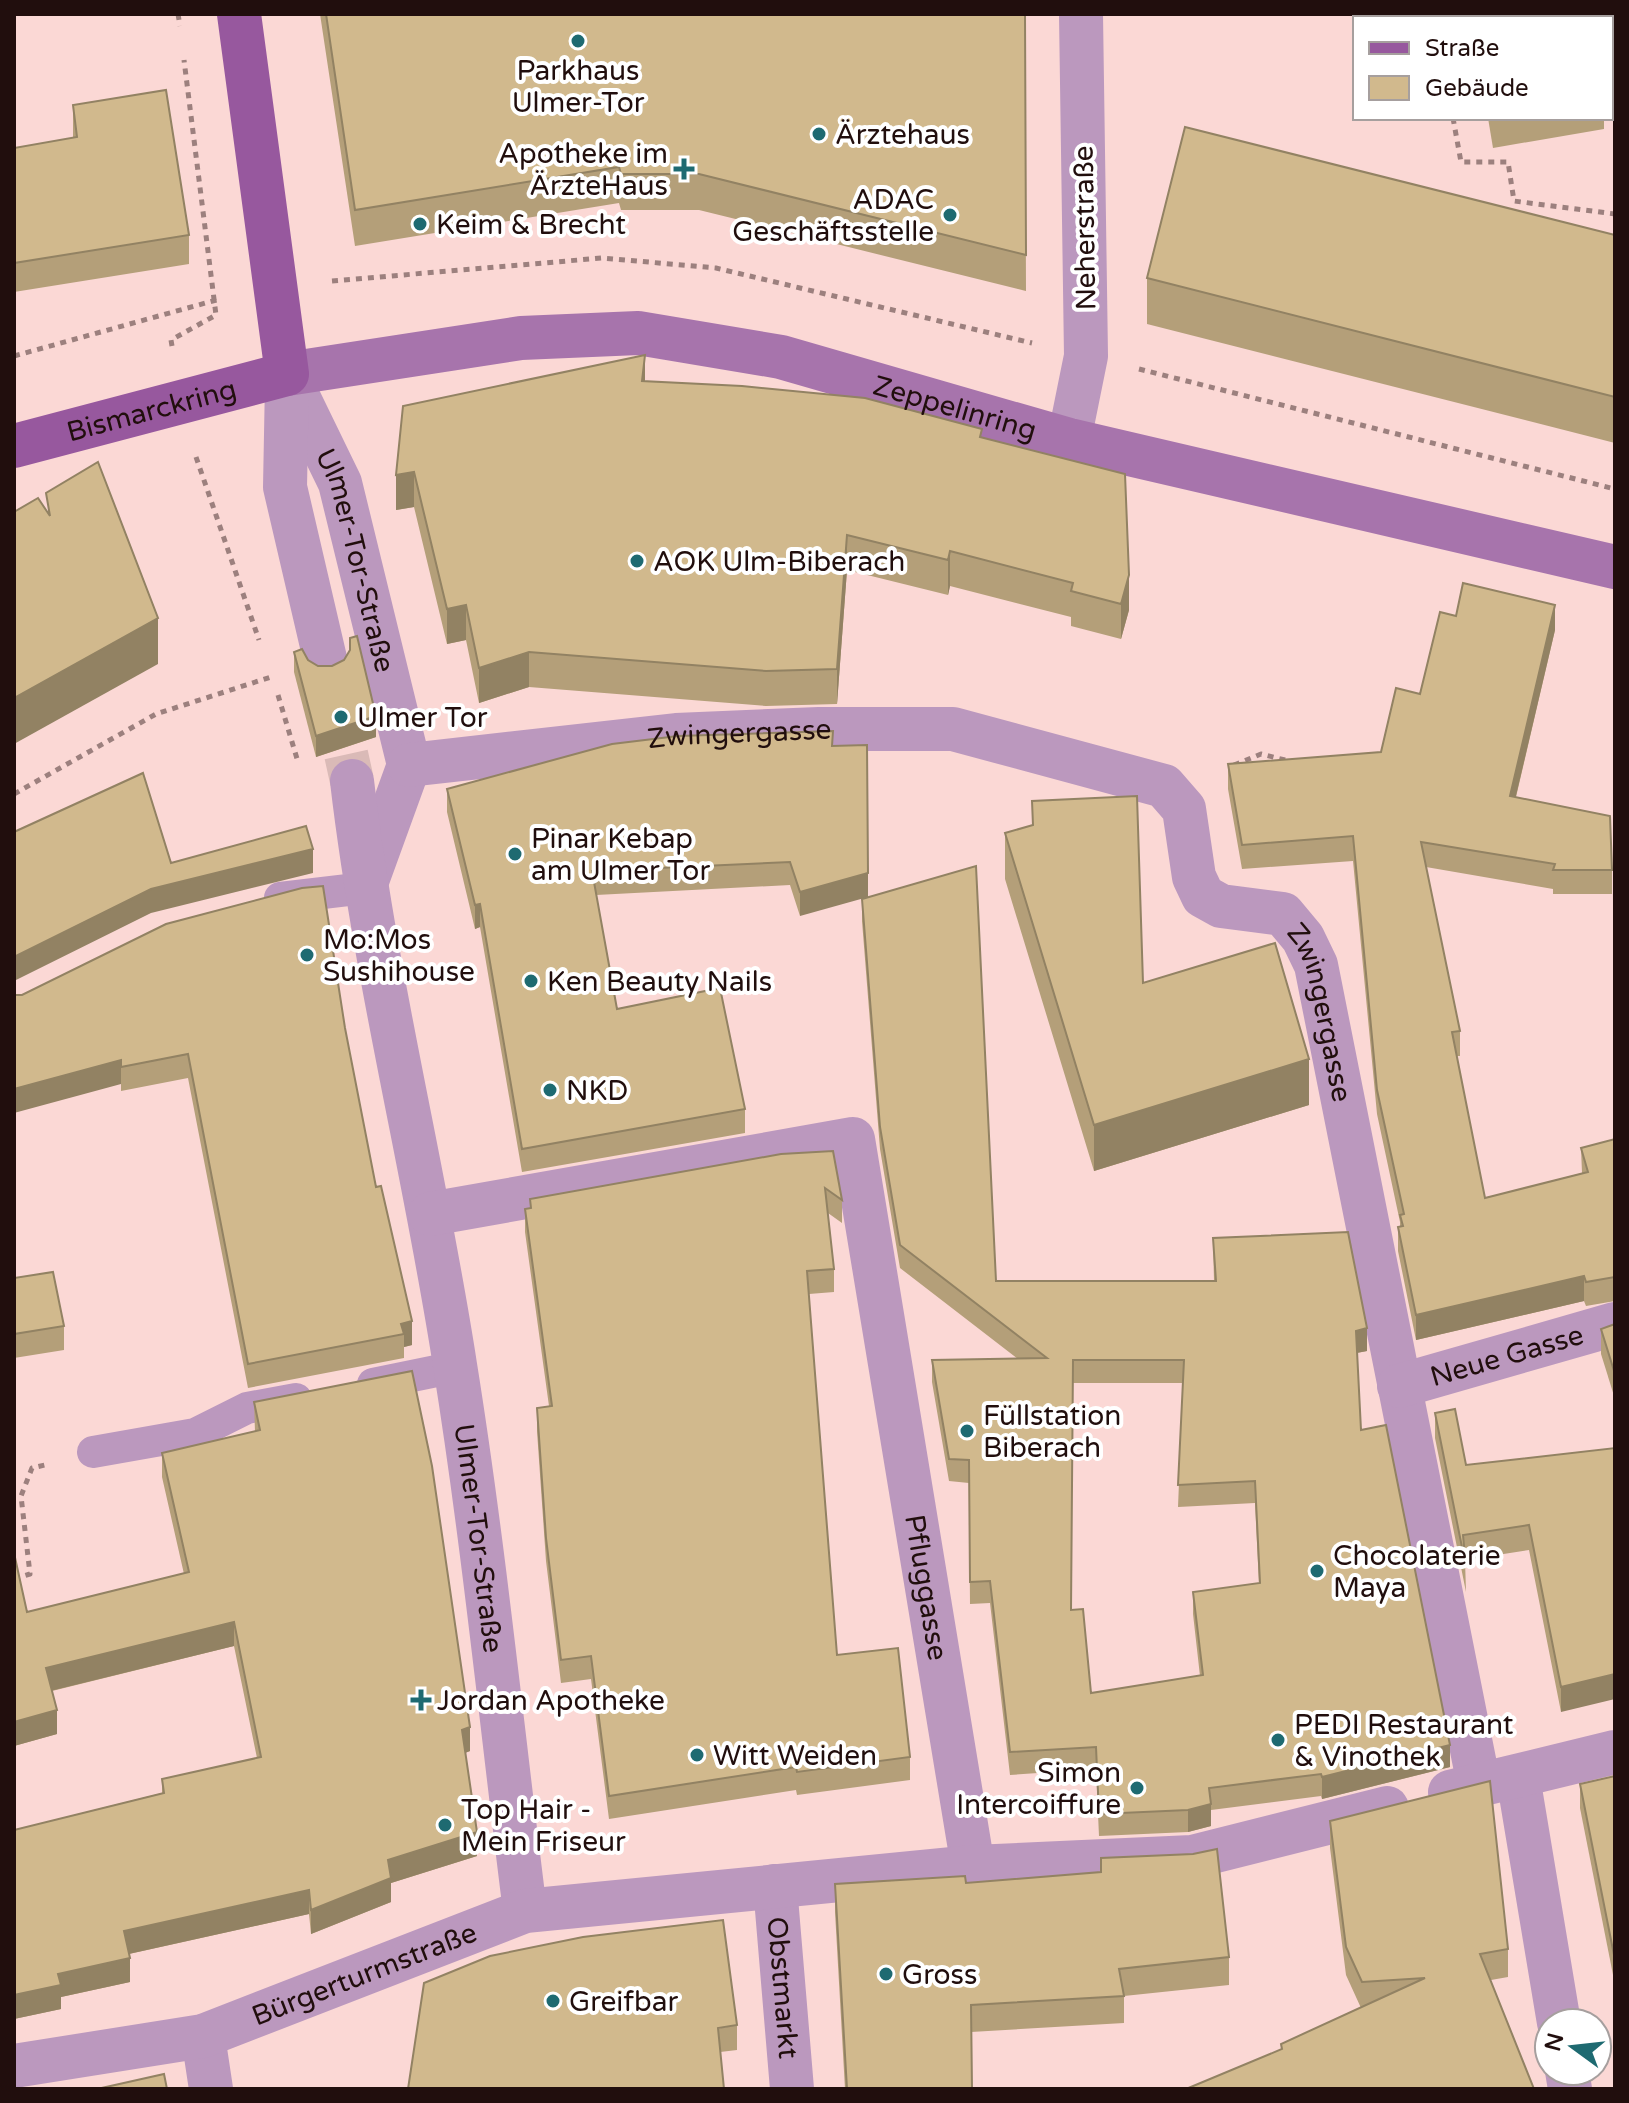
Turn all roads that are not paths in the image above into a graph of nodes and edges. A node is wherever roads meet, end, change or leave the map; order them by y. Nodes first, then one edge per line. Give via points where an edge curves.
1 (239, 14) edge
2 (1081, 14) edge
3 (287, 374) junction
4 (1069, 440) junction
5 (14, 446) edge
6 (1615, 567) edge
7 (326, 663) tunnel mouth
8 (409, 765) junction
9 (352, 781) tunnel mouth
10 (365, 888) junction
11 (257, 904) edge
12 (430, 1214) junction
13 (1615, 1324) edge
14 (456, 1367) junction
15 (1399, 1386) junction
16 (93, 1452) road end
17 (1615, 1752) edge
18 (1498, 1781) junction
19 (973, 1867) junction
20 (775, 1886) junction
21 (525, 1911) junction
22 (1555, 2007) edge
23 (203, 2036) junction
24 (14, 2066) edge
25 (211, 2089) edge
26 (792, 2089) edge

1 - 3 main road, Ulmer-Tor-Straße
2 - 4 street, Neherstraße via 1086,356
3 - 4 main road, Zeppelinring via 521,338 638,333 781,357
3 - 5 main road, Bismarckring
3 - 7 street, Ulmer-Tor-Straße via 285,487
3 - 8 street, Ulmer-Tor-Straße via 340,483
4 - 6 main road, Zeppelinring
8 - 10 street
8 - 15 street, Zwingergasse via 676,735 953,729 1164,786 1184,809 1194,877 1203,896 1221,906 1283,914 1316,965
9 - 10 street, Ulmer-Tor-Straße
10 - 11 lane via 299,893
10 - 12 street, Ulmer-Tor-Straße
12 - 14 street, Ulmer-Tor-Straße
12 - 19 street, Pfluggasse via 853,1139
13 - 15 street, Neue Gasse
14 - 16 lane via 247,1408 195,1434
14 - 21 street, Ulmer-Tor-Straße
15 - 18 street, Zwingergasse
17 - 18 street
18 - 19 street via 1192,1857
18 - 22 street, Zwingergasse
19 - 20 street
20 - 21 street
20 - 26 street, Obstmarkt
21 - 23 street, Bürgerturmstraße
23 - 24 street, Bürgerturmstraße
23 - 25 street

